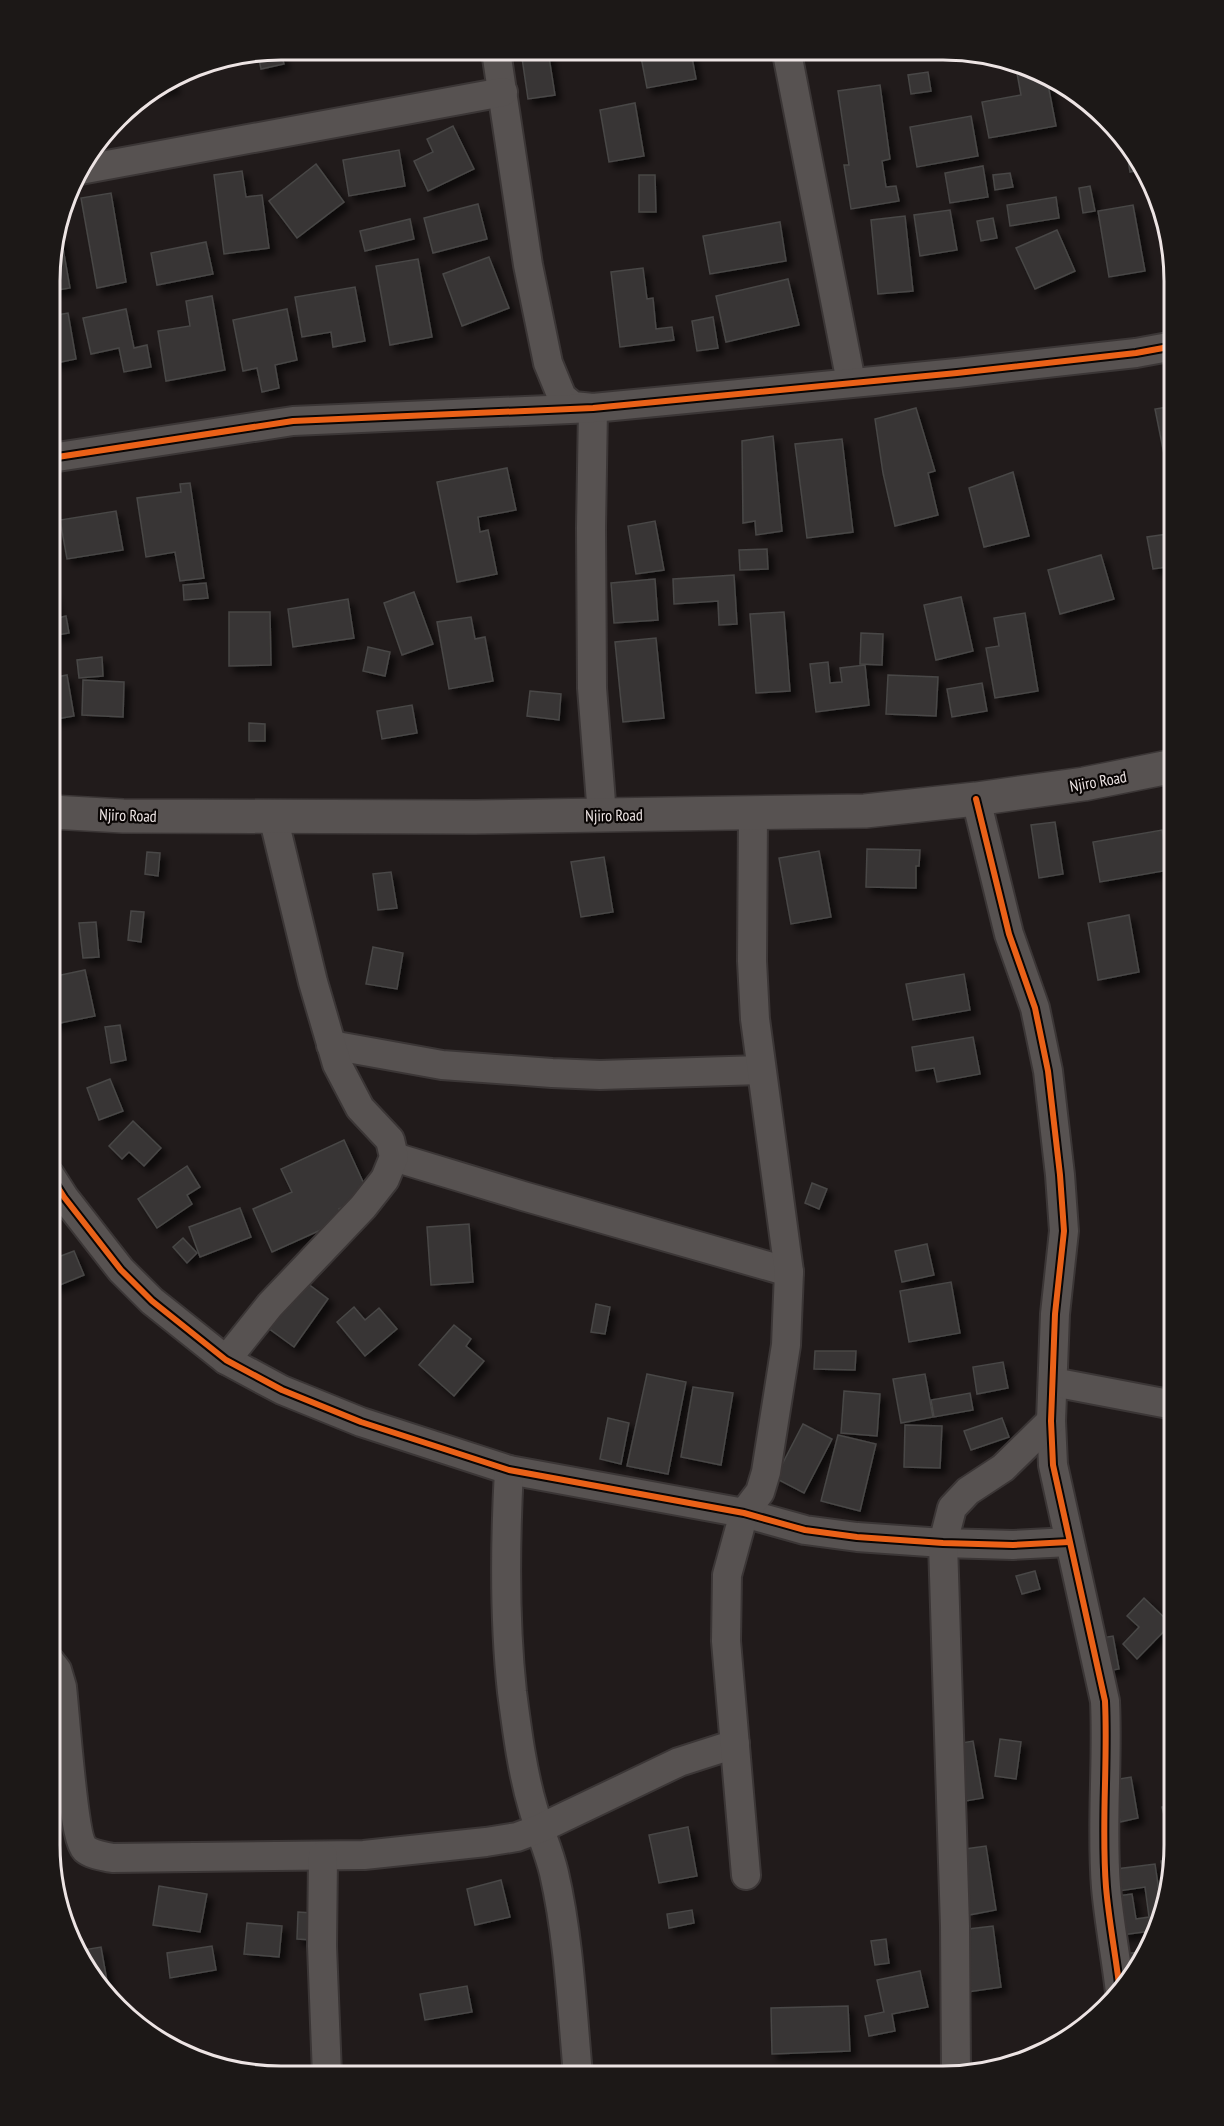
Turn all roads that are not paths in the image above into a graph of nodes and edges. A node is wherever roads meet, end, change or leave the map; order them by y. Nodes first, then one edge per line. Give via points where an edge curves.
1 (498, 60) edge
2 (788, 60) edge
3 (503, 92) junction
4 (91, 168) edge
5 (1164, 348) edge
6 (851, 382) junction
7 (593, 408) junction
8 (60, 457) edge
9 (1164, 768) edge
10 (976, 800) junction
11 (60, 812) edge
12 (753, 813) junction
13 (602, 815) junction
14 (273, 816) junction
15 (331, 1046) junction
16 (761, 1070) junction
17 (394, 1156) junction
18 (60, 1191) edge
19 (789, 1272) junction
20 (226, 1360) junction
21 (1053, 1382) junction
22 (1164, 1403) edge
23 (1051, 1421) junction
24 (509, 1470) junction
25 (744, 1513) junction
26 (1069, 1542) junction
27 (943, 1543) junction
28 (60, 1680) edge
29 (735, 1744) junction
30 (541, 1828) junction
31 (323, 1856) junction
32 (746, 1875) dead end
33 (1118, 1980) edge
34 (327, 2066) edge
35 (577, 2066) edge
36 (956, 2066) edge

1 - 3 street
2 - 6 street
3 - 4 street
3 - 7 street via 528,266 548,363 562,397 573,406
5 - 6 street
6 - 7 street
7 - 8 street via 293,421
7 - 13 street via 592,688
9 - 10 street, Njiro Road
10 - 12 street, Njiro Road via 865,811
10 - 21 street via 1009,934 1035,1008 1048,1071 1064,1232
11 - 14 street, Njiro Road
12 - 13 street, Njiro Road
12 - 16 street via 752,961
13 - 14 street, Njiro Road
14 - 15 street
15 - 16 street via 442,1065 552,1073
15 - 17 street via 352,1095 390,1140
16 - 19 street
17 - 19 street
17 - 20 street via 385,1179 363,1207 270,1305
18 - 20 street via 121,1270 152,1301
19 - 25 street via 786,1345 766,1472 760,1492
20 - 24 street via 282,1390 361,1422
21 - 22 street
21 - 23 street
23 - 26 street via 1053,1465
23 - 27 street via 1003,1468 968,1491 952,1508
24 - 25 street
24 - 30 street via 505,1551 512,1692 528,1789
25 - 27 street via 806,1530
25 - 29 street via 728,1575 726,1641
26 - 27 street
26 - 33 street via 1105,1701 1106,1886
27 - 36 street
28 - 31 street via 74,1807 84,1848 112,1858
29 - 30 street via 679,1762
29 - 32 street
30 - 31 street via 486,1842
30 - 35 street via 563,1923
31 - 34 street

